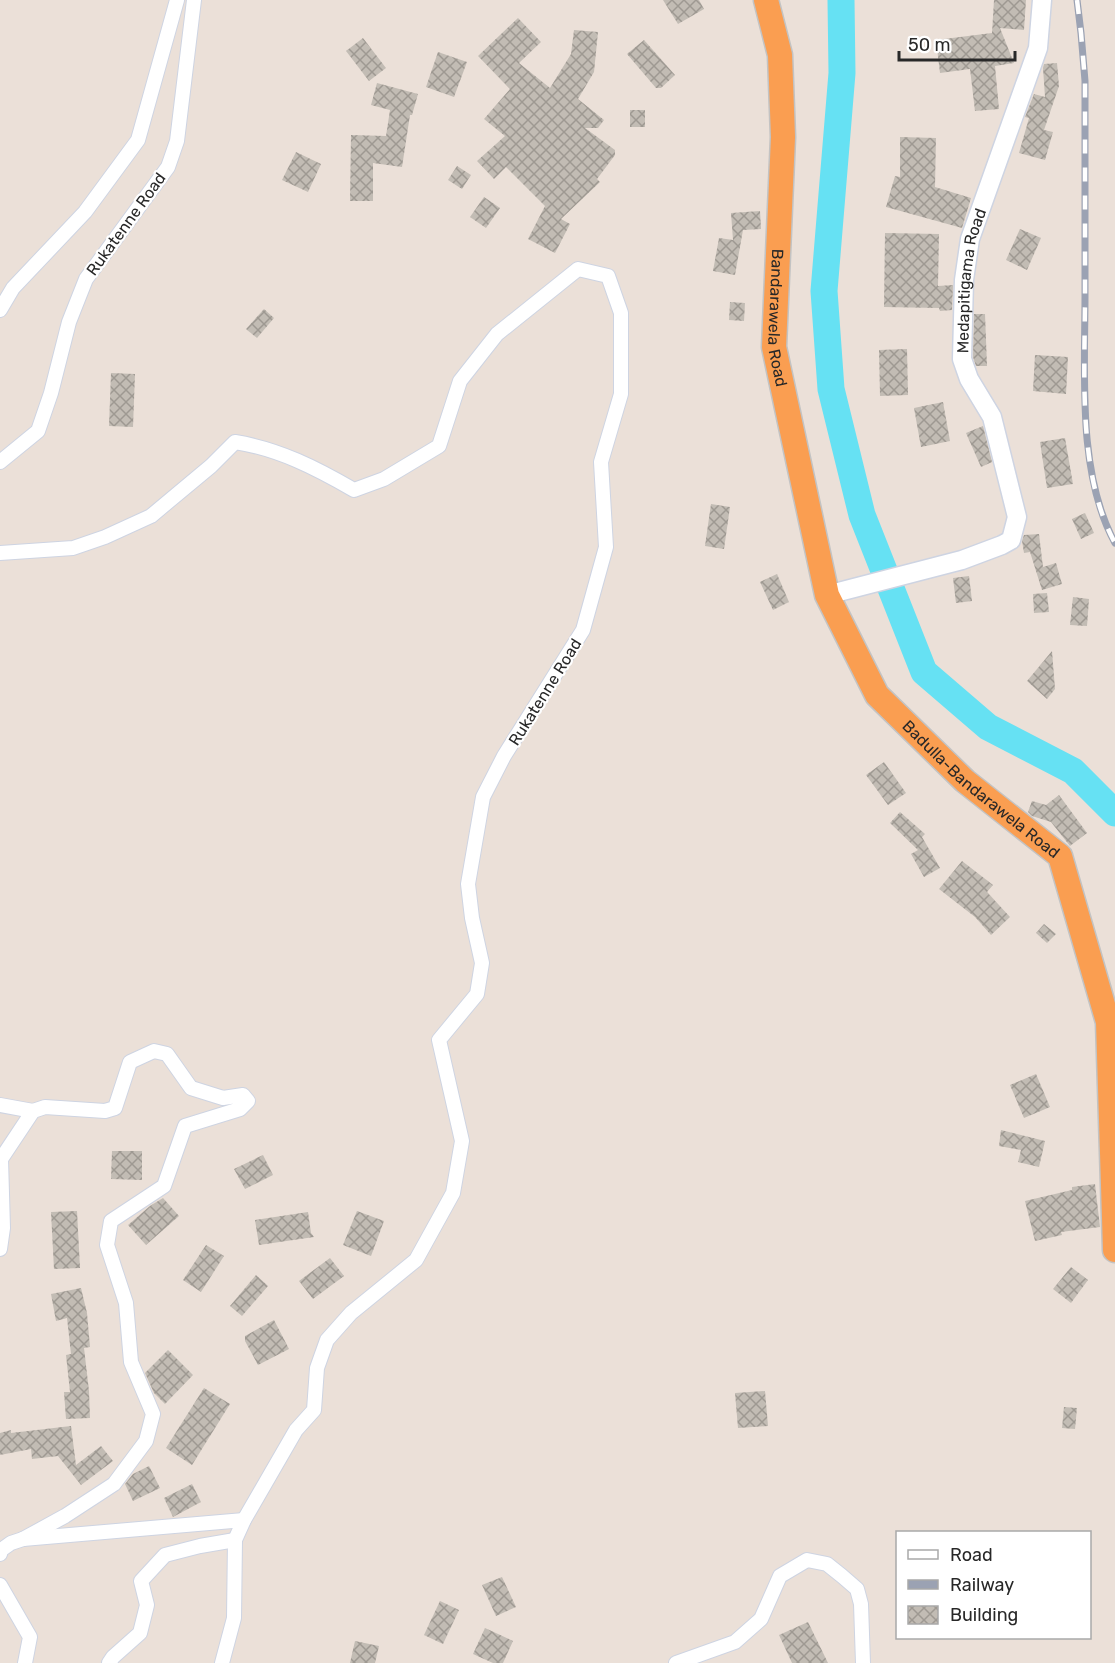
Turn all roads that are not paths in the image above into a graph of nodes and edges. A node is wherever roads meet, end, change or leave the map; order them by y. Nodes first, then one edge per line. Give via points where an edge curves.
1 (177, 0) edge
2 (194, 0) edge
3 (766, 0) edge
4 (1042, 0) edge
5 (0, 310) edge
6 (0, 462) edge
7 (0, 553) edge
8 (827, 595) junction
9 (0, 1105) edge
10 (33, 1111) junction
11 (0, 1250) edge
12 (1115, 1250) edge
13 (244, 1520) junction
14 (23, 1539) junction
15 (235, 1540) junction
16 (0, 1554) edge
17 (0, 1585) edge
18 (25, 1663) edge
19 (109, 1663) edge
20 (222, 1663) edge
21 (676, 1663) edge
22 (863, 1663) edge

1 - 5 street via 138,140 85,212 13,288
2 - 6 street, Rukatenne Road via 177,141 168,167 86,279 69,322 38,430
3 - 8 highway, Bandarawela Road via 780,54 783,137 774,347
4 - 8 street, Medapitigama Road via 1038,48 970,239 964,280 963,359 969,379 992,417 1017,517 1011,540 962,560
7 - 13 street, Rukatenne Road via 73,548 151,516 235,442 282,454 354,490 384,479 439,446 460,381 497,334 578,269 608,276 621,313 621,394 601,462 606,547 583,630 504,756 483,797 468,884 483,963 477,994 439,1040 462,1141 453,1193 416,1260 351,1313 327,1340 317,1368 314,1410 296,1430
8 - 12 highway, Badulla-Bandarawela Road via 877,695 964,781 1060,856 1108,1022
9 - 10 street
10 - 11 street via 1,1159
10 - 14 street via 45,1107 105,1111 115,1108 130,1062 154,1052 167,1054 191,1088 224,1098 243,1095 248,1101 240,1109 185,1126 164,1186 111,1221 107,1245 126,1303 131,1362 153,1414 146,1440 114,1484
13 - 14 street
13 - 15 street, Rukatenne Road
14 - 16 street via 11,1543
15 - 19 street via 165,1555 141,1581 147,1605 140,1633
15 - 20 street, Rukatenne Road via 234,1618
17 - 18 street via 30,1637
21 - 22 street via 735,1642 761,1619 780,1576 807,1560 826,1564 856,1589 861,1604

